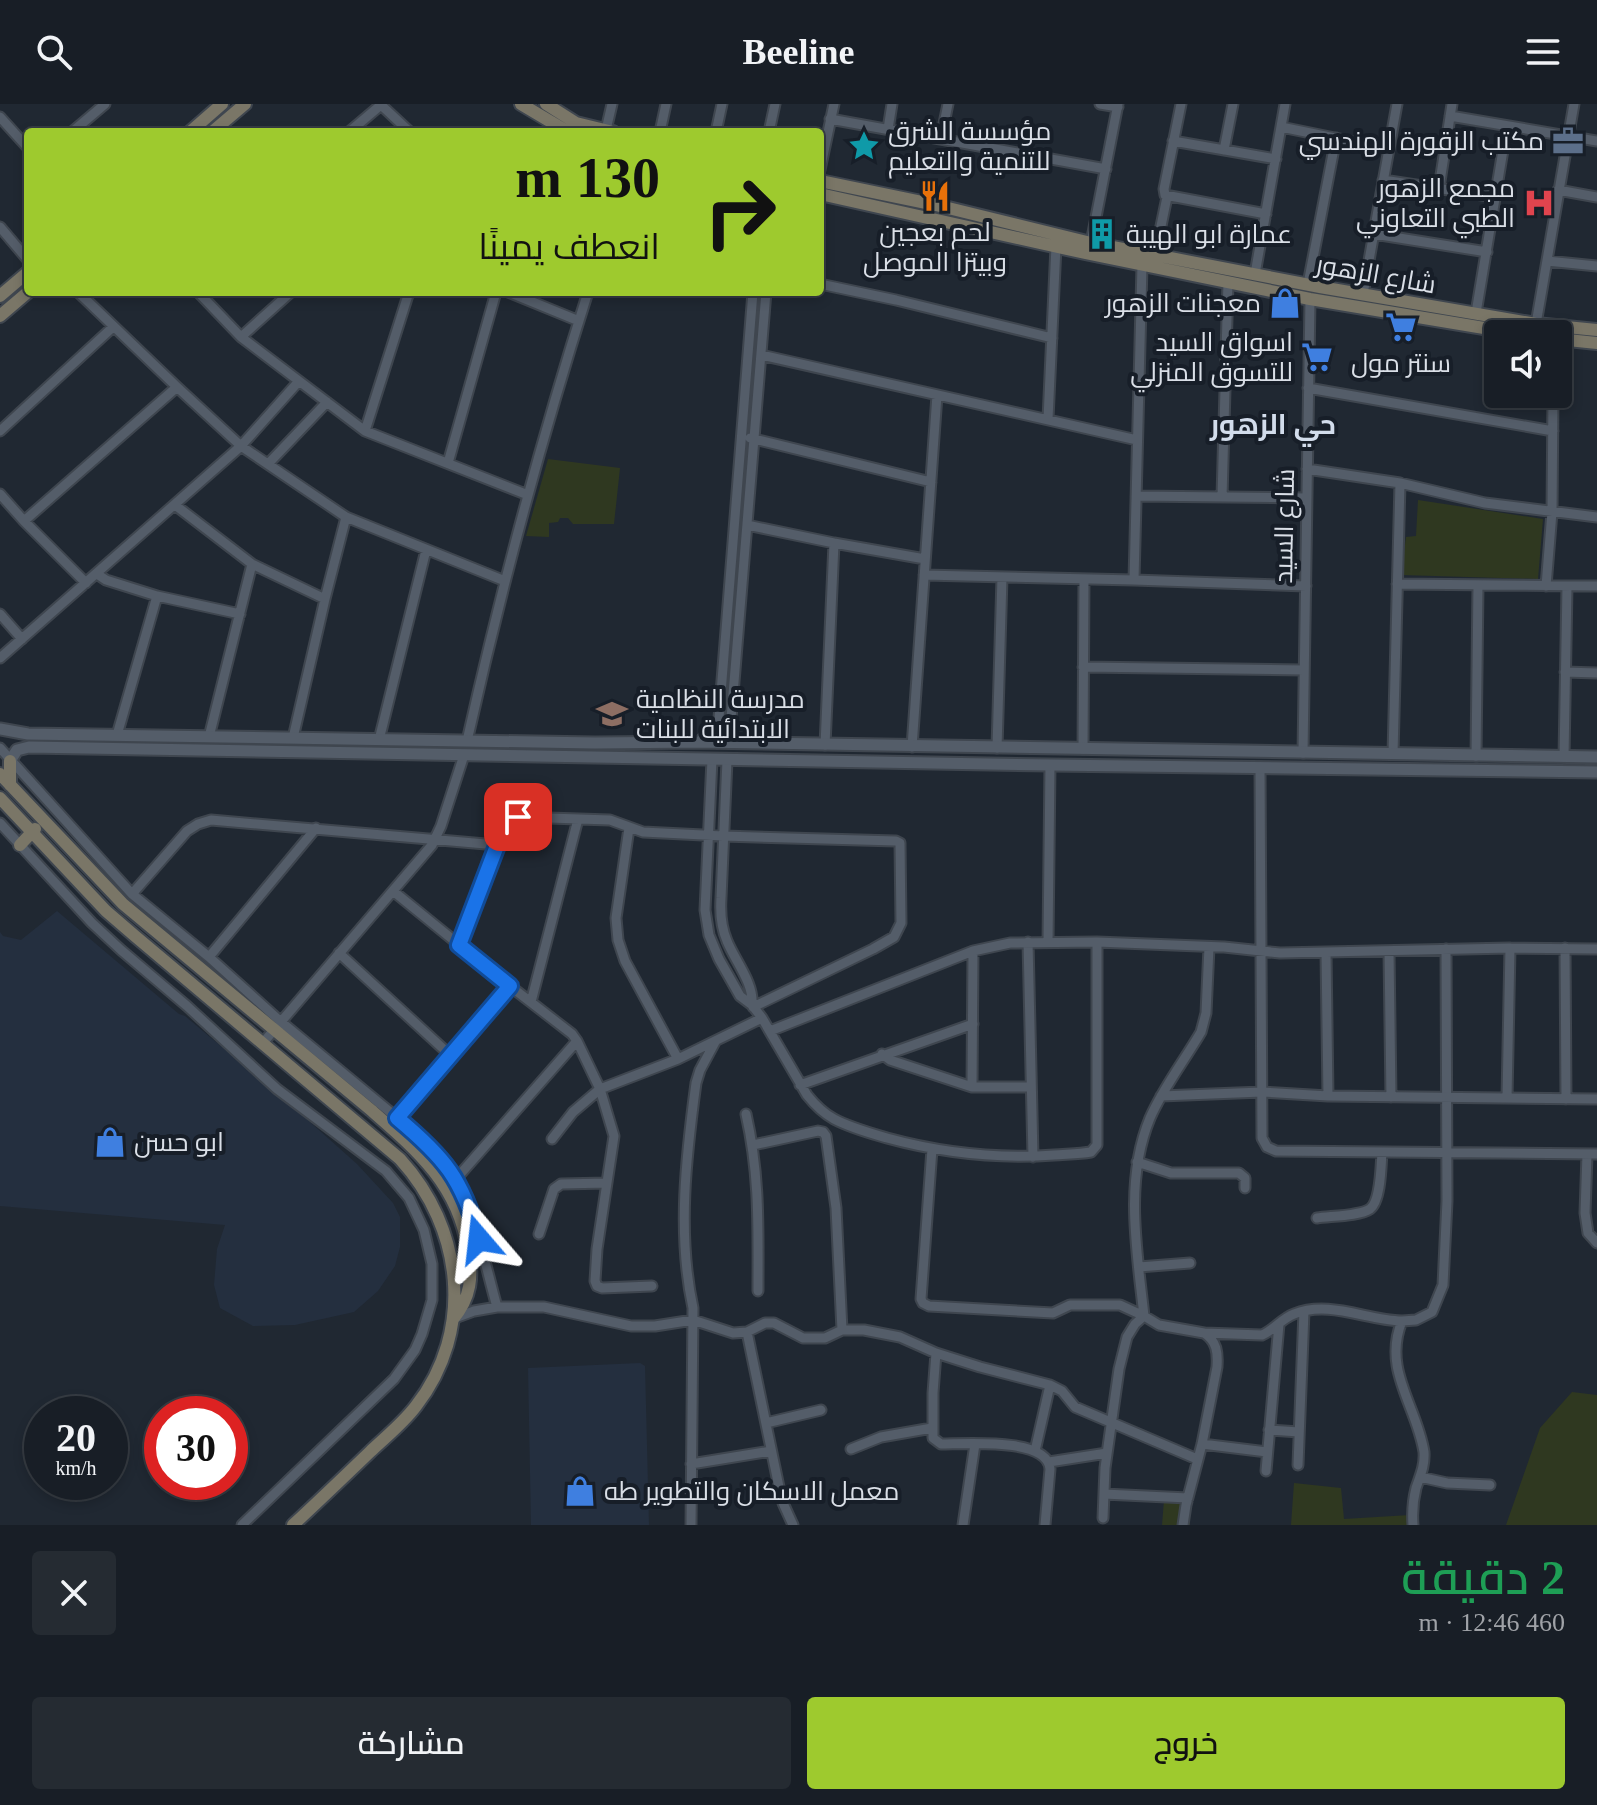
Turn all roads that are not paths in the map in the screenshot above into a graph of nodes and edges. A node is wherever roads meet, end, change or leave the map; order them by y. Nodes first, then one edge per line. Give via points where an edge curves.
1 (105, 104) edge
2 (245, 104) edge
3 (382, 104) edge
4 (521, 104) edge
5 (546, 104) edge
6 (612, 104) edge
7 (666, 104) edge
8 (722, 104) edge
9 (775, 104) edge
10 (834, 104) edge
11 (892, 104) edge
12 (948, 104) edge
13 (1100, 104) edge
14 (1181, 104) edge
15 (1233, 104) edge
16 (1285, 104) edge
17 (1397, 104) edge
18 (1452, 104) edge
19 (1574, 104) edge
20 (217, 106) edge
21 (1118, 106) edge
22 (1450, 116) junction
23 (0, 117) edge
24 (830, 119) junction
25 (1507, 126) junction
26 (1281, 127) junction
27 (77, 128) edge
28 (194, 128) edge
29 (217, 128) edge
30 (354, 128) edge
31 (406, 128) edge
32 (561, 128) edge
33 (597, 128) edge
34 (609, 128) edge
35 (661, 128) edge
36 (717, 128) edge
37 (770, 128) edge
38 (888, 129) junction
39 (1568, 136) junction
40 (941, 138) junction
41 (1336, 138) junction
42 (1173, 141) junction
43 (1597, 141) edge
44 (24, 144) edge
45 (1389, 149) junction
46 (824, 150) edge
47 (1224, 150) junction
48 (1276, 159) junction
49 (1106, 169) junction
50 (1383, 180) junction
51 (824, 182) edge
52 (1439, 188) junction
53 (1558, 190) junction
54 (824, 195) edge
55 (1167, 197) junction
56 (1495, 197) junction
57 (1597, 197) edge
58 (936, 205) junction
59 (1266, 214) junction
60 (933, 219) junction
61 (0, 227) edge
62 (1374, 234) junction
63 (1091, 243) junction
64 (1056, 246) junction
65 (1487, 252) junction
66 (24, 255) edge
67 (1155, 255) junction
68 (1547, 261) junction
69 (1142, 265) junction
70 (1597, 266) edge
71 (1255, 274) junction
72 (24, 275) edge
73 (1228, 282) junction
74 (1308, 284) junction
75 (824, 285) edge
76 (1363, 294) junction
77 (24, 295) edge
78 (0, 296) edge
79 (82, 296) edge
80 (202, 296) edge
81 (287, 296) edge
82 (408, 296) edge
83 (495, 296) edge
84 (518, 296) edge
85 (587, 296) edge
86 (753, 296) edge
87 (766, 296) edge
88 (1310, 299) junction
89 (1402, 308) junction
90 (1476, 313) junction
91 (0, 316) edge
92 (1514, 320) edge
93 (1537, 320) edge
94 (579, 321) junction
95 (1484, 326) edge
96 (113, 327) junction
97 (1572, 328) edge
98 (1597, 330) edge
99 (241, 337) junction
100 (1052, 338) junction
101 (1572, 340) edge
102 (1597, 343) edge
103 (761, 355) junction
104 (299, 381) junction
105 (177, 387) junction
106 (1308, 388) junction
107 (937, 395) junction
108 (327, 402) junction
109 (1553, 408) edge
110 (1048, 419) junction
111 (0, 431) edge
112 (365, 431) junction
113 (1553, 431) junction
114 (742, 436) junction
115 (754, 439) junction
116 (1137, 440) junction
117 (241, 446) junction
118 (448, 463) junction
119 (268, 464) junction
120 (1307, 469) junction
121 (931, 482) junction
122 (1400, 483) junction
123 (0, 494) edge
124 (528, 495) junction
125 (1136, 496) junction
126 (1222, 497) junction
127 (1307, 498) junction
128 (175, 505) junction
129 (1552, 512) junction
130 (346, 517) junction
131 (1597, 517) edge
132 (24, 521) junction
133 (747, 525) junction
134 (834, 543) junction
135 (426, 550) junction
136 (925, 559) junction
137 (252, 564) junction
138 (108, 565) junction
139 (97, 574) junction
140 (924, 575) junction
141 (1002, 577) junction
142 (1084, 579) junction
143 (1134, 580) junction
144 (505, 581) junction
145 (86, 583) junction
146 (119, 583) junction
147 (1397, 584) junction
148 (1478, 585) junction
149 (1306, 586) junction
150 (1546, 586) junction
151 (1567, 586) junction
152 (1597, 586) edge
153 (157, 596) junction
154 (325, 599) junction
155 (0, 614) edge
156 (240, 614) junction
157 (22, 639) junction
158 (0, 658) edge
159 (1083, 667) junction
160 (1304, 670) junction
161 (1565, 672) junction
162 (1597, 673) edge
163 (718, 725) junction
164 (0, 729) edge
165 (96, 734) junction
166 (117, 735) junction
167 (209, 737) junction
168 (293, 738) junction
169 (379, 740) junction
170 (467, 741) junction
171 (700, 742) junction
172 (595, 743) junction
173 (723, 743) junction
174 (825, 745) junction
175 (912, 747) junction
176 (0, 748) edge
177 (96, 748) junction
178 (997, 748) junction
179 (1083, 749) junction
180 (1116, 750) junction
181 (1303, 753) junction
182 (1393, 754) junction
183 (464, 755) junction
184 (595, 756) junction
185 (1476, 756) junction
186 (1564, 757) junction
187 (1597, 757) edge
188 (712, 759) junction
189 (727, 760) junction
190 (10, 761) junction
191 (1050, 765) junction
192 (1115, 765) junction
193 (1260, 767) junction
194 (1597, 772) edge
195 (0, 774) edge
196 (10, 785) junction
197 (0, 798) edge
198 (578, 819) junction
199 (43, 821) junction
200 (0, 823) edge
201 (316, 828) junction
202 (629, 828) junction
203 (31, 833) junction
204 (708, 835) junction
205 (723, 836) junction
206 (436, 839) junction
207 (20, 845) junction
208 (497, 845) junction
209 (393, 891) junction
210 (132, 894) junction
211 (1028, 942) junction
212 (1048, 942) junction
213 (1097, 942) junction
214 (459, 945) junction
215 (1209, 947) junction
216 (1510, 948) junction
217 (1565, 948) junction
218 (1446, 949) junction
219 (1597, 949) edge
220 (973, 951) junction
221 (1261, 952) junction
222 (1389, 952) junction
223 (339, 953) junction
224 (1326, 953) junction
225 (211, 965) junction
226 (510, 986) junction
227 (196, 988) junction
228 (531, 1002) junction
229 (753, 1006) junction
230 (762, 1018) junction
231 (973, 1024) junction
232 (277, 1025) junction
233 (770, 1031) junction
234 (577, 1041) junction
235 (715, 1042) junction
236 (262, 1044) junction
237 (882, 1054) junction
238 (450, 1055) junction
239 (678, 1059) junction
240 (800, 1085) junction
241 (972, 1087) junction
242 (1031, 1087) junction
243 (600, 1089) junction
244 (1262, 1092) junction
245 (1161, 1096) junction
246 (1328, 1096) junction
247 (1391, 1097) junction
248 (1448, 1097) junction
249 (1507, 1098) junction
250 (1566, 1099) junction
251 (1597, 1099) edge
252 (375, 1106) junction
253 (746, 1114) dead end
254 (397, 1118) junction
255 (359, 1125) junction
256 (552, 1139) dead end
257 (753, 1145) junction
258 (932, 1149) junction
259 (1382, 1152) junction
260 (1448, 1153) junction
261 (1592, 1154) edge
262 (1033, 1157) junction
263 (1137, 1162) junction
264 (456, 1179) junction
265 (607, 1183) junction
266 (1245, 1188) dead end
267 (1317, 1218) dead end
268 (539, 1234) dead end
269 (1597, 1243) edge
270 (1190, 1263) dead end
271 (1139, 1267) junction
272 (652, 1286) dead end
273 (758, 1291) dead end
274 (497, 1307) junction
275 (1304, 1311) junction
276 (1144, 1316) junction
277 (453, 1319) junction
278 (693, 1320) junction
279 (1402, 1321) junction
280 (1279, 1324) junction
281 (842, 1330) junction
282 (747, 1332) junction
283 (1204, 1333) junction
284 (936, 1353) junction
285 (1050, 1385) junction
286 (821, 1410) dead end
287 (1110, 1422) junction
288 (766, 1423) junction
289 (932, 1428) junction
290 (1269, 1430) junction
291 (1299, 1432) junction
292 (975, 1444) junction
293 (1202, 1444) junction
294 (851, 1449) dead end
295 (771, 1451) junction
296 (1035, 1451) junction
297 (1267, 1452) junction
298 (1107, 1453) junction
299 (1197, 1459) junction
300 (1049, 1462) junction
301 (691, 1464) junction
302 (1298, 1465) dead end
303 (1266, 1471) dead end
304 (1420, 1477) junction
305 (1490, 1485) dead end
306 (1104, 1494) junction
307 (1188, 1498) junction
308 (1103, 1518) dead end
309 (242, 1525) edge
310 (293, 1525) edge
311 (691, 1525) edge
312 (793, 1525) edge
313 (963, 1525) edge
314 (1045, 1525) edge
315 (1183, 1525) edge
316 (1413, 1525) edge

1 - 27 street
2 - 29 main road
3 - 30 street
3 - 31 street
4 - 32 main road
5 - 33 main road via 576,123
6 - 34 street
7 - 35 street
8 - 36 street
9 - 37 street
10 - 24 street
11 - 38 street
12 - 40 street
13 - 21 street
14 - 42 street
15 - 47 street
16 - 26 street
17 - 45 street
18 - 22 street
19 - 39 street
20 - 28 main road
21 - 49 street
22 - 25 street
22 - 52 street
23 - 44 street
24 - 38 street
24 - 46 street
25 - 39 street
25 - 56 street
26 - 41 street
26 - 48 street
38 - 40 street
39 - 43 street
39 - 53 street
40 - 49 street
41 - 45 street
41 - 74 street
42 - 47 street
42 - 55 street
45 - 50 street
47 - 48 street
48 - 59 street
49 - 63 street
50 - 52 street
50 - 62 street
51 - 58 main road, شارع الزهور
52 - 56 street
53 - 57 street
53 - 68 street
54 - 60 main road, شارع الزهور
55 - 59 street
55 - 67 street
56 - 65 street
58 - 60 main road
58 - 63 main road, شارع الزهور
59 - 71 street
60 - 64 main road, شارع الزهور
61 - 66 street
62 - 65 street
62 - 76 street
63 - 67 main road, شارع الزهور
64 - 69 main road, شارع الزهور
64 - 100 street
65 - 90 street
67 - 71 main road, شارع الزهور
68 - 70 street
68 - 93 street
69 - 73 main road, شارع الزهور
69 - 116 street
71 - 74 main road, شارع الزهور
72 - 78 main road
73 - 88 main road, شارع الزهور
73 - 126 street
74 - 76 main road, شارع الزهور
75 - 100 street
76 - 89 main road, شارع الزهور
77 - 91 main road
79 - 96 street
80 - 99 street
81 - 99 street
82 - 112 street
83 - 118 street
84 - 94 street
85 - 94 street
86 - 114 street
87 - 103 street
88 - 89 main road, شارع الزهور
88 - 106 street, شارع السيد
89 - 90 main road, شارع الزهور
89 - 95 main road, شارع الزهور
90 - 92 main road, شارع الزهور
94 - 124 street
96 - 105 street
96 - 111 street
97 - 98 main road, شارع الزهور
99 - 104 street
100 - 110 street
101 - 102 main road
103 - 107 street
103 - 115 street
104 - 108 street
104 - 117 street
105 - 117 street
105 - 132 street
106 - 113 street
106 - 120 street, شارع السيد
107 - 110 street
107 - 121 street
108 - 112 street
108 - 119 street
109 - 113 street
110 - 116 street
112 - 118 street
113 - 129 street
114 - 115 street
114 - 163 street
115 - 121 street
115 - 133 street
116 - 125 street
117 - 119 street
117 - 128 street
118 - 124 street
119 - 130 street
120 - 122 street
120 - 127 street, شارع السيد
121 - 136 street
122 - 129 street
122 - 147 street
123 - 132 street
124 - 144 street
125 - 126 street
125 - 143 street
126 - 127 street
127 - 149 street, شارع السيد
128 - 137 street
128 - 138 street
129 - 131 street
129 - 150 street
130 - 135 street
130 - 154 street
132 - 145 street
133 - 134 street
133 - 173 street
134 - 136 street
134 - 174 street
135 - 144 street
135 - 169 street
136 - 140 street
137 - 154 street
137 - 156 street
138 - 139 street
138 - 146 street
139 - 145 street
139 - 146 street
140 - 141 street
140 - 175 street
141 - 142 street
141 - 178 street
142 - 143 street
142 - 159 street
143 - 149 street
144 - 170 street
145 - 157 street
146 - 153 street
147 - 148 street
147 - 182 street
148 - 150 street
148 - 185 street
149 - 160 street, شارع السيد
150 - 151 street
151 - 152 street
151 - 161 street
153 - 156 street
153 - 166 street
154 - 168 street
155 - 157 street
156 - 167 street
157 - 158 street
159 - 160 street
159 - 179 street
160 - 181 street, شارع السيد
161 - 162 street
161 - 186 street
163 - 171 street
163 - 173 street
164 - 165 street
165 - 166 street
165 - 177 street
166 - 167 street
167 - 168 street
168 - 169 street
169 - 170 street
170 - 172 street
171 - 172 street
171 - 173 street
172 - 184 street
173 - 174 street
174 - 175 street
175 - 178 street
176 - 190 street
177 - 183 street
177 - 190 street via 22,748
178 - 179 street
179 - 180 street
180 - 181 street
180 - 192 street
181 - 182 street
182 - 185 street
183 - 184 street
183 - 206 street
184 - 188 street
185 - 186 street
186 - 187 street
188 - 189 street
188 - 204 street
189 - 191 street
189 - 205 street
190 - 196 main road
190 - 210 street
191 - 192 street
191 - 212 street
192 - 193 street
193 - 194 street
193 - 221 street
195 - 196 main road
196 - 199 main road
197 - 203 main road
198 - 202 street via 610,820
198 - 208 street via 518,817 506,826
198 - 228 street
199 - 203 main road
199 - 225 main road via 123,904
200 - 207 street
201 - 206 street
201 - 210 street via 211,820 198,824
201 - 225 street
202 - 204 street
202 - 239 street via 616,918 618,940
203 - 207 main road
203 - 227 main road via 106,911
204 - 205 street
204 - 229 street via 709,935 740,996
205 - 229 street via 721,921
205 - 229 street via 901,845 901,923 894,937
206 - 208 street
206 - 209 street
207 - 309 street via 92,923 277,1089 386,1171 409,1198 424,1230 432,1264 432,1300 410,1357 394,1379
208 - 214 street
209 - 214 street
209 - 223 street
210 - 225 street
211 - 212 street
211 - 220 street
211 - 242 street
212 - 213 street
213 - 215 street
213 - 262 street via 1097,1145 1087,1153
214 - 226 street
215 - 221 street
215 - 245 street via 1204,1023
216 - 217 street
216 - 218 street
216 - 249 street
217 - 219 street
217 - 250 street
218 - 222 street
218 - 248 street
220 - 231 street
220 - 233 street
221 - 224 street
221 - 244 street
222 - 224 street
222 - 247 street
223 - 232 street
223 - 238 street
224 - 246 street
225 - 227 main road
225 - 232 main road
226 - 228 street
226 - 238 street
227 - 236 main road
228 - 234 street
229 - 230 street
230 - 233 street
230 - 235 street
231 - 237 street
231 - 241 street
232 - 236 street
232 - 252 main road
233 - 240 street
234 - 243 street
234 - 264 street
235 - 239 street
235 - 278 street via 696,1083 686,1164 685,1258
236 - 255 main road
237 - 240 street
237 - 241 street
238 - 254 street
239 - 243 street
240 - 258 street via 832,1118
241 - 242 street
242 - 262 street
243 - 256 street
243 - 265 street via 614,1136
244 - 245 street
244 - 246 street
244 - 259 street via 1262,1138 1271,1150
245 - 263 street
246 - 247 street
247 - 248 street
248 - 249 street
248 - 260 street
249 - 250 street
250 - 251 street
252 - 254 street
252 - 255 main road
252 - 277 main road via 433,1169 459,1213 471,1282
253 - 257 street
254 - 264 street via 430,1145
255 - 277 main road via 409,1169 438,1214 453,1265
257 - 273 street
257 - 281 street via 818,1131 825,1134 836,1208
258 - 262 street
258 - 276 street via 923,1303 1053,1313 1070,1305 1107,1304
259 - 260 street
259 - 267 street via 1376,1200 1370,1209
260 - 261 street
260 - 279 street via 1443,1285 1432,1312
261 - 269 street via 1585,1213 1588,1233
263 - 266 street via 1171,1173 1239,1173
263 - 271 street
264 - 274 street via 472,1215
265 - 268 street via 557,1186
265 - 272 street via 597,1286
270 - 271 street
271 - 276 street
274 - 277 street
274 - 278 street via 550,1308 631,1326
275 - 279 street
275 - 280 street
275 - 291 street
276 - 283 street via 1167,1328
276 - 287 street via 1127,1337
277 - 310 main road via 438,1371 417,1405
278 - 282 street via 728,1332
278 - 301 street
279 - 304 street via 1396,1363 1423,1449
280 - 283 street via 1262,1335
280 - 290 street
281 - 282 street via 825,1338 803,1338 765,1323
281 - 284 street via 900,1337
282 - 288 street
283 - 293 street via 1215,1343 1218,1358
284 - 285 street
284 - 289 street
285 - 287 street via 1075,1407
285 - 296 street
286 - 288 street
287 - 298 street
287 - 299 street
288 - 295 street
289 - 292 street via 933,1438 941,1444
289 - 294 street via 881,1437
290 - 291 street
290 - 297 street
291 - 302 street
292 - 296 street
292 - 313 street
293 - 297 street
293 - 299 street
295 - 301 street
295 - 312 street
296 - 300 street
297 - 303 street
298 - 300 street
298 - 306 street
299 - 307 street
300 - 314 street
301 - 311 street
304 - 305 street
304 - 316 street
306 - 307 street
306 - 308 street
307 - 315 street

